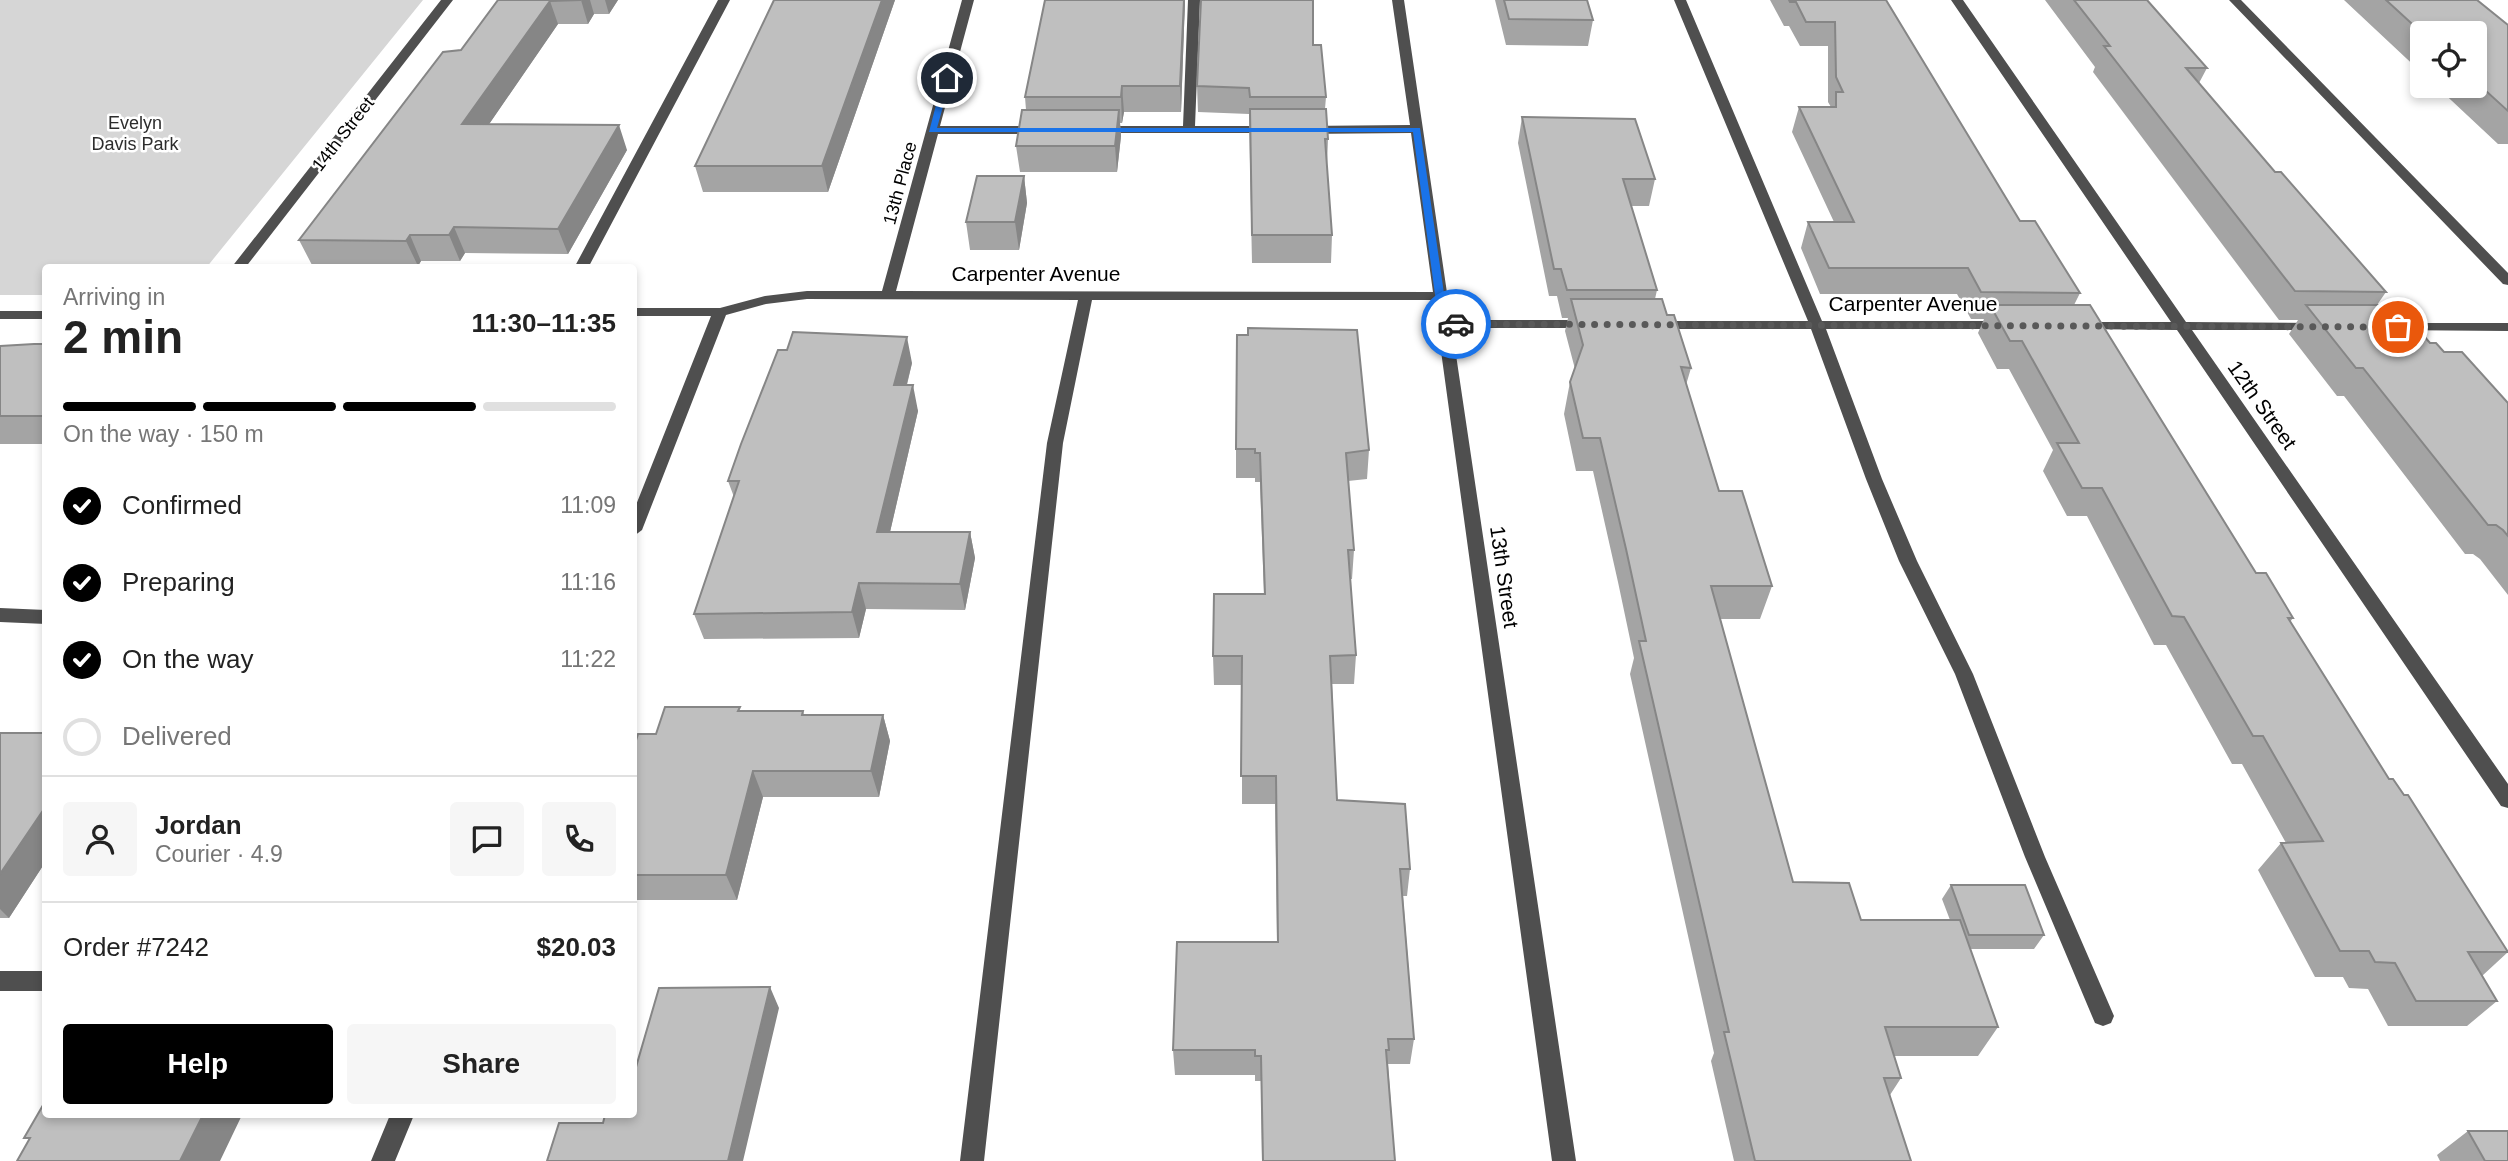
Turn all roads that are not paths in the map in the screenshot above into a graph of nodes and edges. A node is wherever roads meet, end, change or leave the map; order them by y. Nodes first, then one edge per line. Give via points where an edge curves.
1 (447, 0) edge
2 (724, 0) edge
3 (968, 0) edge
4 (1194, 0) edge
5 (1398, 0) edge
6 (1679, 0) edge
7 (1957, 0) edge
8 (2235, 0) edge
9 (932, 130) junction
10 (1057, 130) edge
11 (1083, 130) edge
12 (1189, 130) junction
13 (1417, 130) junction
14 (241, 264) edge
15 (583, 264) edge
16 (2508, 281) edge
17 (888, 294) junction
18 (1086, 295) junction
19 (1440, 296) junction
20 (637, 312) edge
21 (720, 312) junction
22 (0, 315) edge
23 (42, 315) edge
24 (1444, 324) junction
25 (1598, 324) edge
26 (1639, 325) edge
27 (1817, 325) junction
28 (2022, 326) edge
29 (2064, 326) edge
30 (2182, 326) junction
31 (2329, 326) edge
32 (2384, 327) edge
33 (2508, 327) edge
34 (637, 522) edge
35 (0, 615) edge
36 (42, 617) edge
37 (2508, 800) edge
38 (0, 981) edge
39 (42, 981) edge
40 (2103, 1016) dead end
41 (401, 1118) edge
42 (383, 1161) edge
43 (972, 1161) edge
44 (1564, 1161) edge

1 - 14 street, 14th Street
2 - 15 street
3 - 9 street, 13th Place
4 - 12 street
5 - 13 street, 13th Street
6 - 27 street
7 - 30 street, 12th Street
8 - 16 street
9 - 10 street
9 - 17 street, 13th Place
11 - 12 street
12 - 13 street
13 - 19 street, 13th Street
17 - 18 street, Carpenter Avenue
17 - 21 street, Carpenter Avenue via 807,295
18 - 19 street, Carpenter Avenue
18 - 43 street via 1055,443
19 - 24 street, 13th Street
20 - 21 street, Carpenter Avenue
21 - 34 street
22 - 23 street
24 - 25 street
24 - 44 street, 13th Street
26 - 27 street, Carpenter Avenue
27 - 28 street, Carpenter Avenue
27 - 40 street via 1874,480 1964,674 2035,858
29 - 30 street
30 - 31 street
30 - 37 street, 12th Street
32 - 33 street
35 - 36 street
38 - 39 street
41 - 42 street

